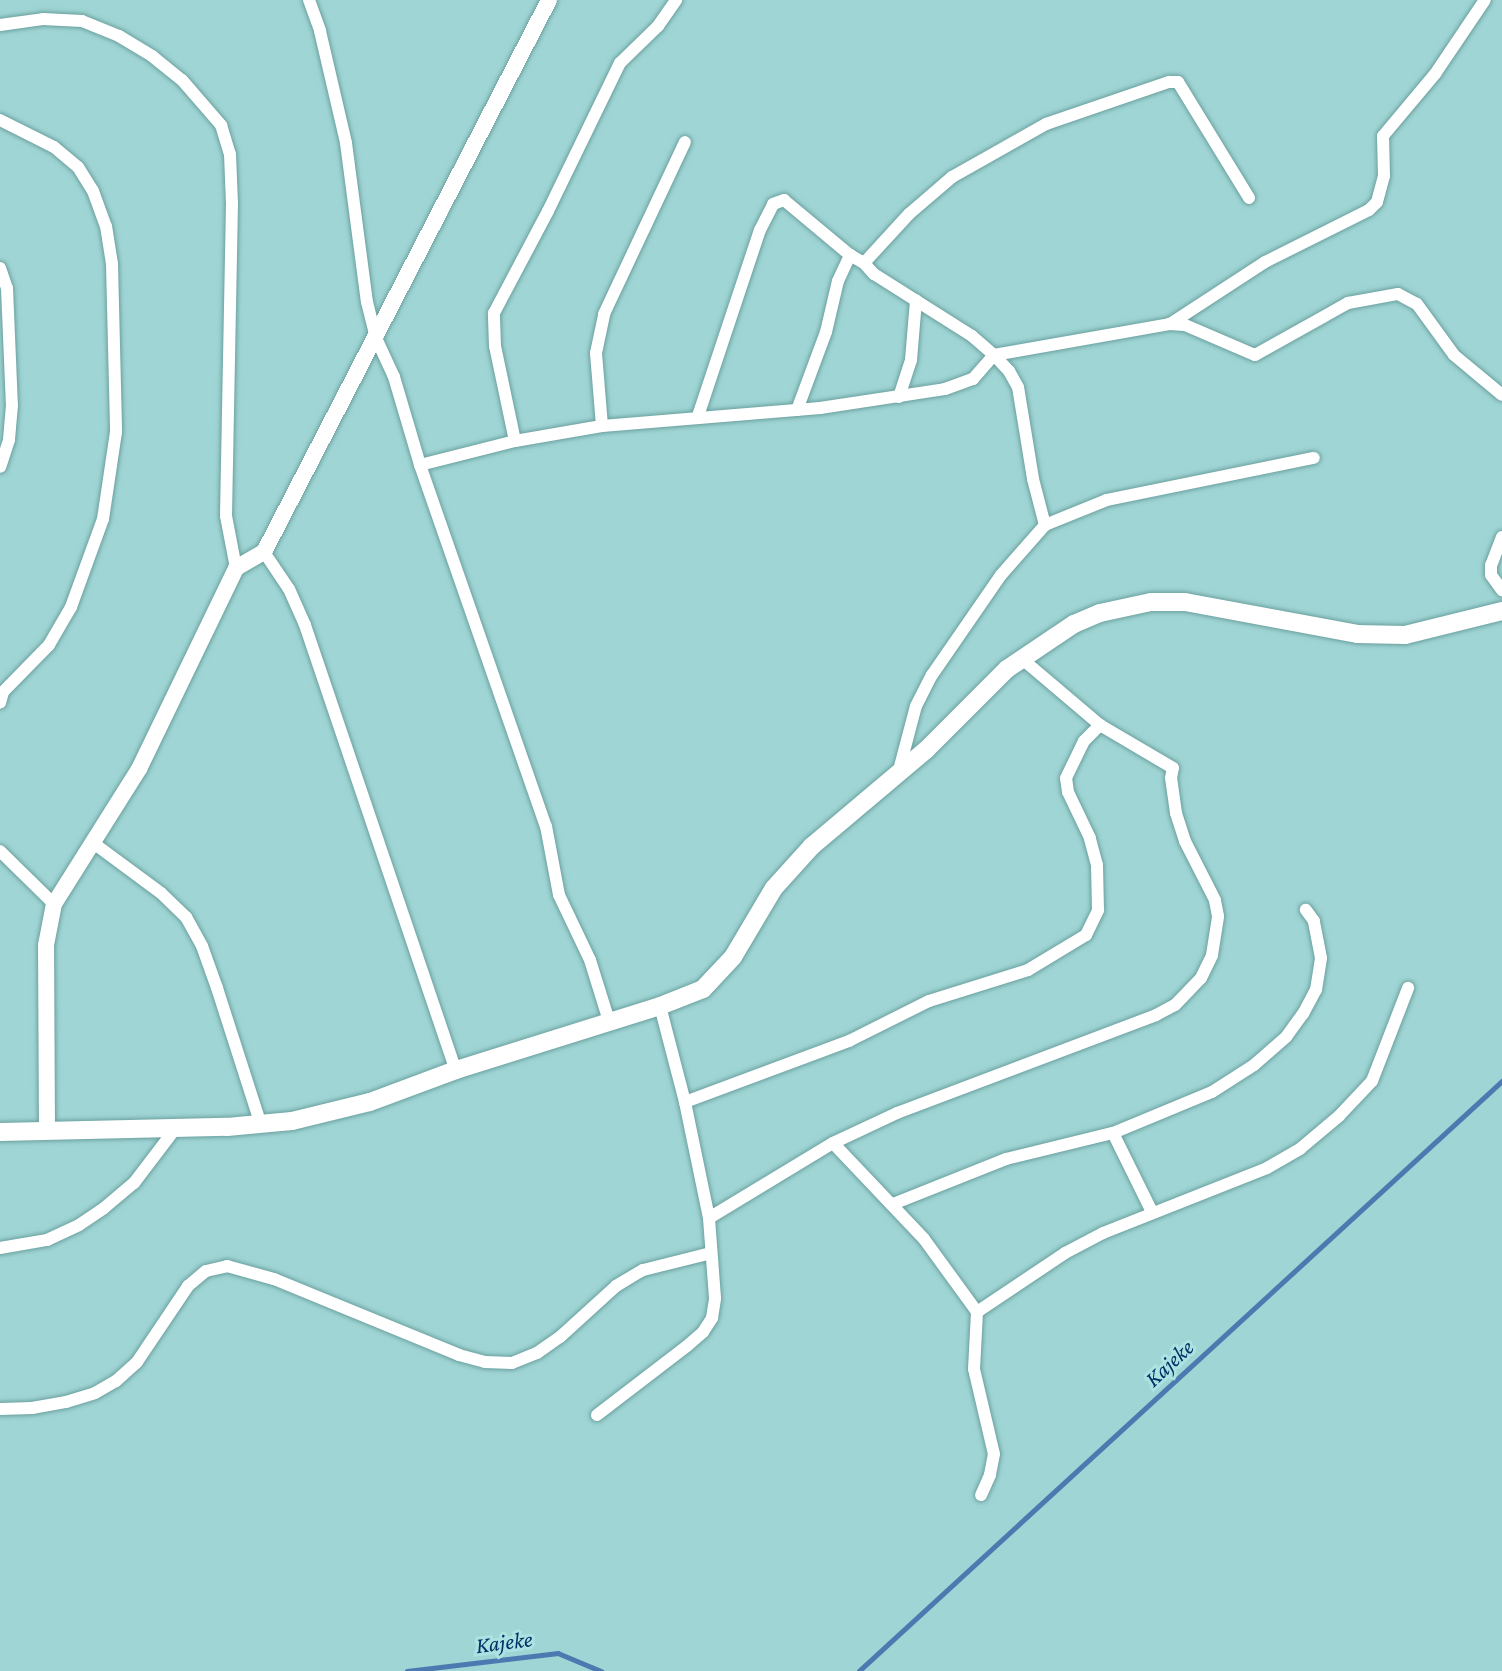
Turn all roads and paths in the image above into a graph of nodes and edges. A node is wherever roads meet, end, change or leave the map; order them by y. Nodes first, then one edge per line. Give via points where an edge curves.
1 (309, 0) edge
2 (548, 0) edge
3 (676, 0) edge
4 (1485, 0) edge
5 (0, 25) edge
6 (0, 120) edge
7 (685, 142) dead end
8 (1249, 198) dead end
9 (850, 255) junction
10 (864, 263) junction
11 (0, 268) edge
12 (916, 300) junction
13 (1169, 324) junction
14 (376, 338) junction
15 (994, 355) junction
16 (1502, 395) edge
17 (899, 397) junction
18 (797, 410) junction
19 (698, 416) junction
20 (603, 426) junction
21 (515, 441) junction
22 (1314, 457) dead end
23 (420, 465) junction
24 (0, 467) edge
25 (1045, 525) junction
26 (1502, 537) edge
27 (264, 552) junction
28 (236, 568) junction
29 (1502, 590) edge
30 (1502, 611) edge
31 (1021, 658) junction
32 (1, 695) edge
33 (1100, 725) junction
34 (898, 774) junction
35 (92, 842) junction
36 (0, 851) edge
37 (54, 904) junction
38 (1306, 910) dead end
39 (1408, 988) dead end
40 (660, 1006) junction
41 (609, 1021) junction
42 (456, 1070) junction
43 (685, 1102) junction
44 (261, 1125) junction
45 (176, 1129) junction
46 (47, 1131) junction
47 (0, 1132) edge
48 (1113, 1133) junction
49 (833, 1143) junction
50 (893, 1204) junction
51 (1152, 1212) junction
52 (709, 1218) junction
53 (0, 1248) edge
54 (711, 1253) junction
55 (976, 1311) junction
56 (0, 1409) edge
57 (597, 1415) dead end
58 (981, 1495) dead end

1 - 14 street via 346,143
2 - 14 street
3 - 21 street via 658,26 620,63 494,313 495,346
4 - 13 street via 1435,74 1383,136 1384,176 1377,202 1265,262
5 - 28 street via 43,19 82,22 119,36 182,80 221,125 230,154 232,203 226,516
6 - 32 street via 54,147 78,167 102,215 113,276 116,432 103,519 71,607 49,645
7 - 20 street via 604,314 596,353
8 - 10 street via 1178,82 1169,82 1046,124 985,156 951,177 909,214
9 - 10 street
9 - 18 street
9 - 19 street via 784,200 773,204 760,230
10 - 12 street
11 - 24 street via 7,288 12,405 9,440
12 - 15 street
12 - 17 street via 911,360
13 - 15 street
13 - 16 street via 1185,325 1255,355 1348,303 1398,295 1417,304 1454,355
14 - 23 street via 394,377
14 - 27 street
15 - 17 street via 967,382
15 - 25 street via 1018,387
17 - 18 street
18 - 19 street
19 - 20 street
20 - 21 street
21 - 23 street
22 - 25 street via 1107,500
23 - 41 street via 546,826 559,895 590,960
25 - 34 street via 1001,575 932,675 916,706
26 - 29 street via 1491,575
27 - 28 street
27 - 42 street via 289,589 305,625
28 - 35 street via 165,720
30 - 31 main road via 1431,630 1377,635 1223,608 1151,602 1074,624
31 - 33 street
31 - 34 main road
33 - 43 street via 1084,741 1066,778 1097,865 1098,910 1086,935 1028,970 929,1001 849,1041
33 - 49 street via 1173,768 1176,813 1218,916 1215,946 1201,978 1175,1006 1156,1015 897,1113
34 - 40 main road via 792,866 719,975 703,989
35 - 37 street
35 - 44 street via 186,917 218,988
36 - 37 street
37 - 46 street via 46,945
38 - 48 street via 1314,921 1321,958 1316,989 1286,1037 1212,1092
39 - 51 street via 1372,1081 1339,1116 1268,1168
40 - 41 main road
40 - 43 street
41 - 42 main road
42 - 44 main road via 359,1104
43 - 52 street
44 - 45 main road
45 - 46 main road
45 - 53 street via 134,1183 79,1225 47,1240
46 - 47 main road
48 - 50 street via 1006,1159
48 - 51 street
49 - 50 street
49 - 52 street
50 - 55 street
51 - 55 street via 1065,1253
52 - 54 street
54 - 56 street via 643,1270 617,1286 560,1337 512,1363 459,1355 274,1279 227,1266 206,1271 188,1286 137,1362 116,1381 66,1402
54 - 57 street via 715,1298 712,1318 703,1332
55 - 58 street via 974,1369 994,1454

